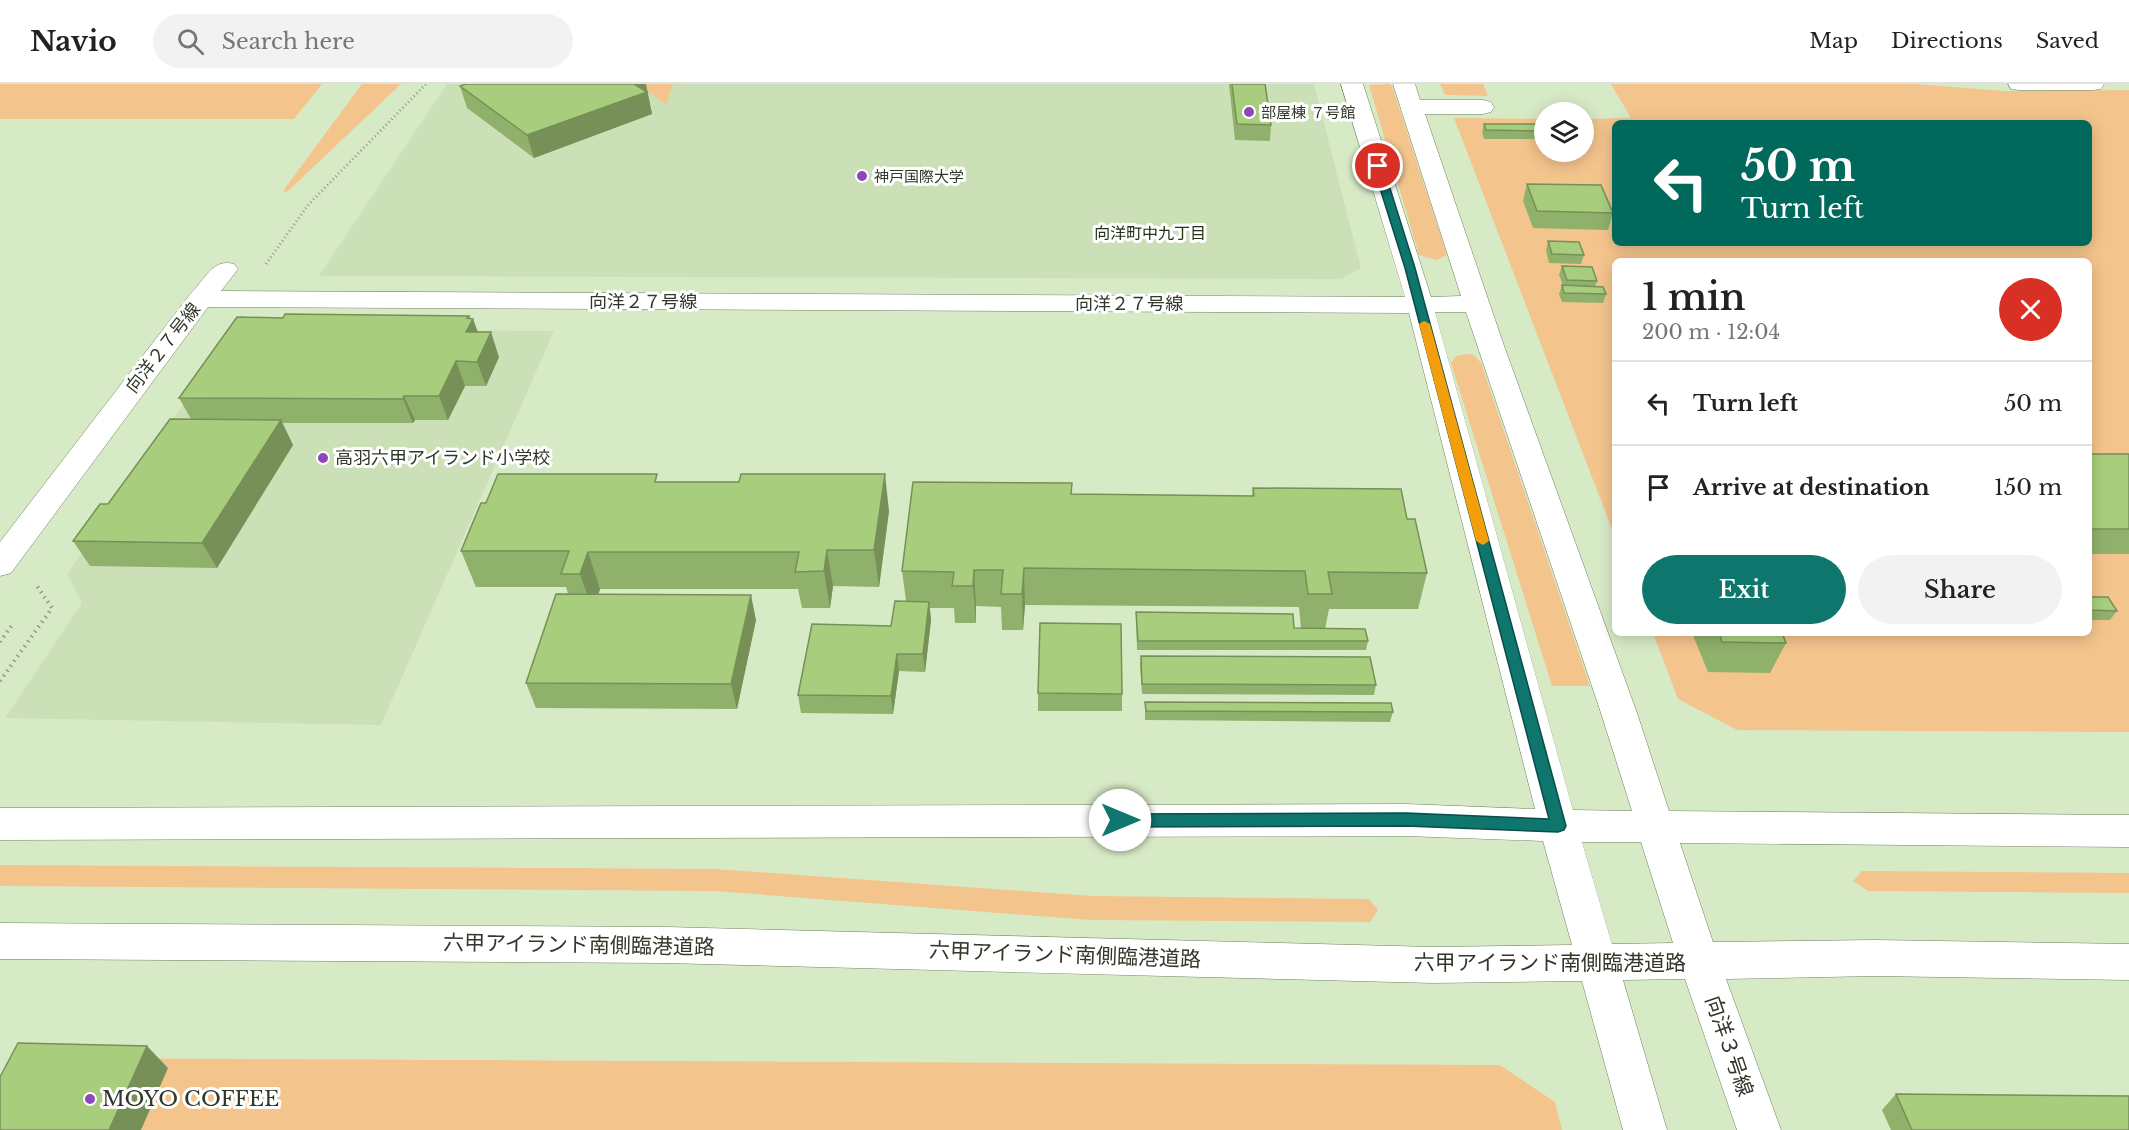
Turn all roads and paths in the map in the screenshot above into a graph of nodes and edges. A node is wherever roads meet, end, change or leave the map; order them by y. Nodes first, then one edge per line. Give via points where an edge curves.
1 (426, 84) edge
2 (1352, 84) edge
3 (1404, 84) edge
4 (2019, 84) edge
5 (2093, 84) edge
6 (1411, 107) junction
7 (1484, 107) dead end
8 (264, 267) dead end
9 (225, 269) dead end
10 (200, 298) junction
11 (1418, 304) junction
12 (1476, 304) junction
13 (0, 565) edge
14 (33, 582) dead end
15 (12, 625) dead end
16 (0, 642) edge
17 (0, 681) edge
18 (0, 824) edge
19 (1654, 825) junction
20 (1558, 826) junction
21 (2129, 831) edge
22 (0, 941) edge
23 (1700, 962) junction
24 (2129, 962) edge
25 (1596, 963) junction
26 (1645, 1130) edge
27 (1759, 1130) edge

1 - 8 path via 309,204
2 - 11 street
3 - 6 street, 向洋３号線
4 - 5 street
6 - 7 street
6 - 12 street, 向洋３号線
9 - 10 street
10 - 11 street, 向洋２７号線
10 - 13 street, 向洋２７号線
11 - 12 street, 向洋２７号線
11 - 20 street
12 - 19 street, 向洋３号線
14 - 17 path via 52,608
15 - 16 path
18 - 20 street via 1406,820
19 - 20 street
19 - 21 street
19 - 23 street, 向洋３号線
20 - 25 street
22 - 25 street, 六甲アイランド南側臨港道路 via 666,945 1433,965
23 - 24 street, 六甲アイランド南側臨港道路 via 1875,958
23 - 25 street, 六甲アイランド南側臨港道路
23 - 27 street, 向洋３号線
25 - 26 street

